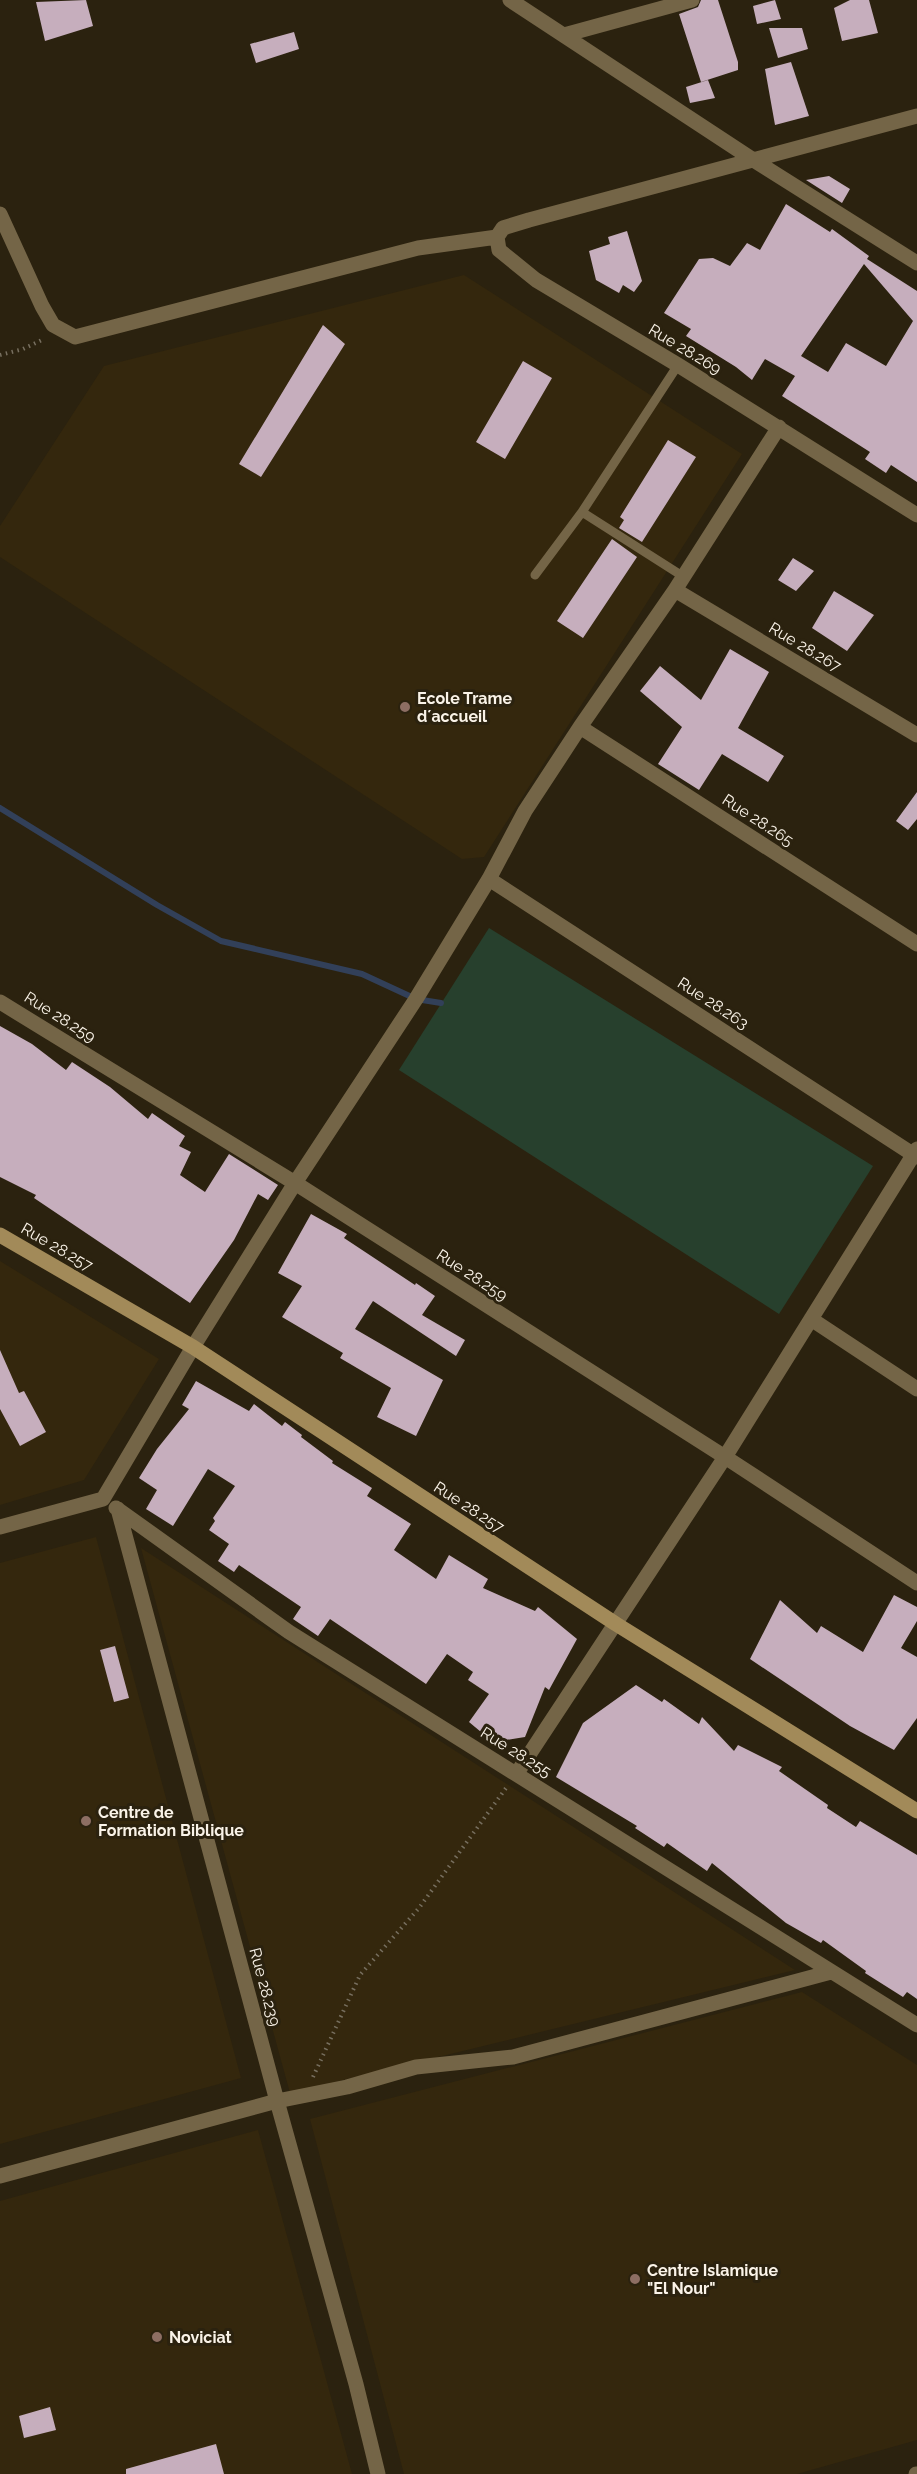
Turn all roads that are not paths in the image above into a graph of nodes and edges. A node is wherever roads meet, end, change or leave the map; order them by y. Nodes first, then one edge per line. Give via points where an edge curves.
1 (510, 0) edge
2 (692, 0) edge
3 (564, 35) junction
4 (917, 116) edge
5 (755, 161) junction
6 (0, 214) edge
7 (497, 237) junction
8 (917, 263) edge
9 (678, 365) junction
10 (779, 428) junction
11 (582, 512) junction
12 (917, 515) edge
13 (535, 575) dead end
14 (679, 584) junction
15 (580, 727) junction
16 (917, 735) edge
17 (489, 879) junction
18 (917, 944) edge
19 (2, 1003) edge
20 (916, 1153) edge
21 (295, 1183) junction
22 (0, 1235) edge
23 (812, 1319) junction
24 (193, 1347) junction
25 (917, 1389) edge
26 (725, 1457) junction
27 (103, 1499) junction
28 (118, 1509) junction
29 (0, 1527) edge
30 (917, 1583) edge
31 (616, 1624) junction
32 (517, 1773) junction
33 (917, 1811) edge
34 (831, 1972) junction
35 (917, 2025) edge
36 (277, 2102) junction
37 (0, 2176) edge
38 (378, 2474) edge

1 - 3 street
2 - 3 street
3 - 5 street
4 - 5 street
5 - 7 street via 503,228
5 - 8 street
6 - 7 street via 53,326 75,338 418,248
7 - 9 street, Rue 28.269 via 499,250 528,275
9 - 10 street, Rue 28.269
9 - 11 lane
10 - 12 street, Rue 28.269
10 - 14 street
11 - 13 lane
11 - 14 lane
14 - 15 street
14 - 16 street, Rue 28.267
15 - 17 street via 525,811
15 - 18 street, Rue 28.265
17 - 20 street, Rue 28.263
17 - 21 street via 416,999
19 - 21 street, Rue 28.259
20 - 23 street
21 - 24 street
21 - 26 street, Rue 28.259
22 - 24 street, Rue 28.257
23 - 25 street
23 - 26 street
24 - 27 street
24 - 31 street, Rue 28.257
26 - 30 street, Rue 28.259
26 - 31 street
27 - 28 street, Rue 28.255
27 - 29 street
28 - 32 street, Rue 28.255 via 289,1632
28 - 36 street, Rue 28.239
31 - 32 street
31 - 33 street, Rue 28.257
32 - 34 street, Rue 28.255
34 - 35 street, Rue 28.255
34 - 36 street via 513,2057 416,2067
36 - 37 street
36 - 38 street, Rue 28.239

